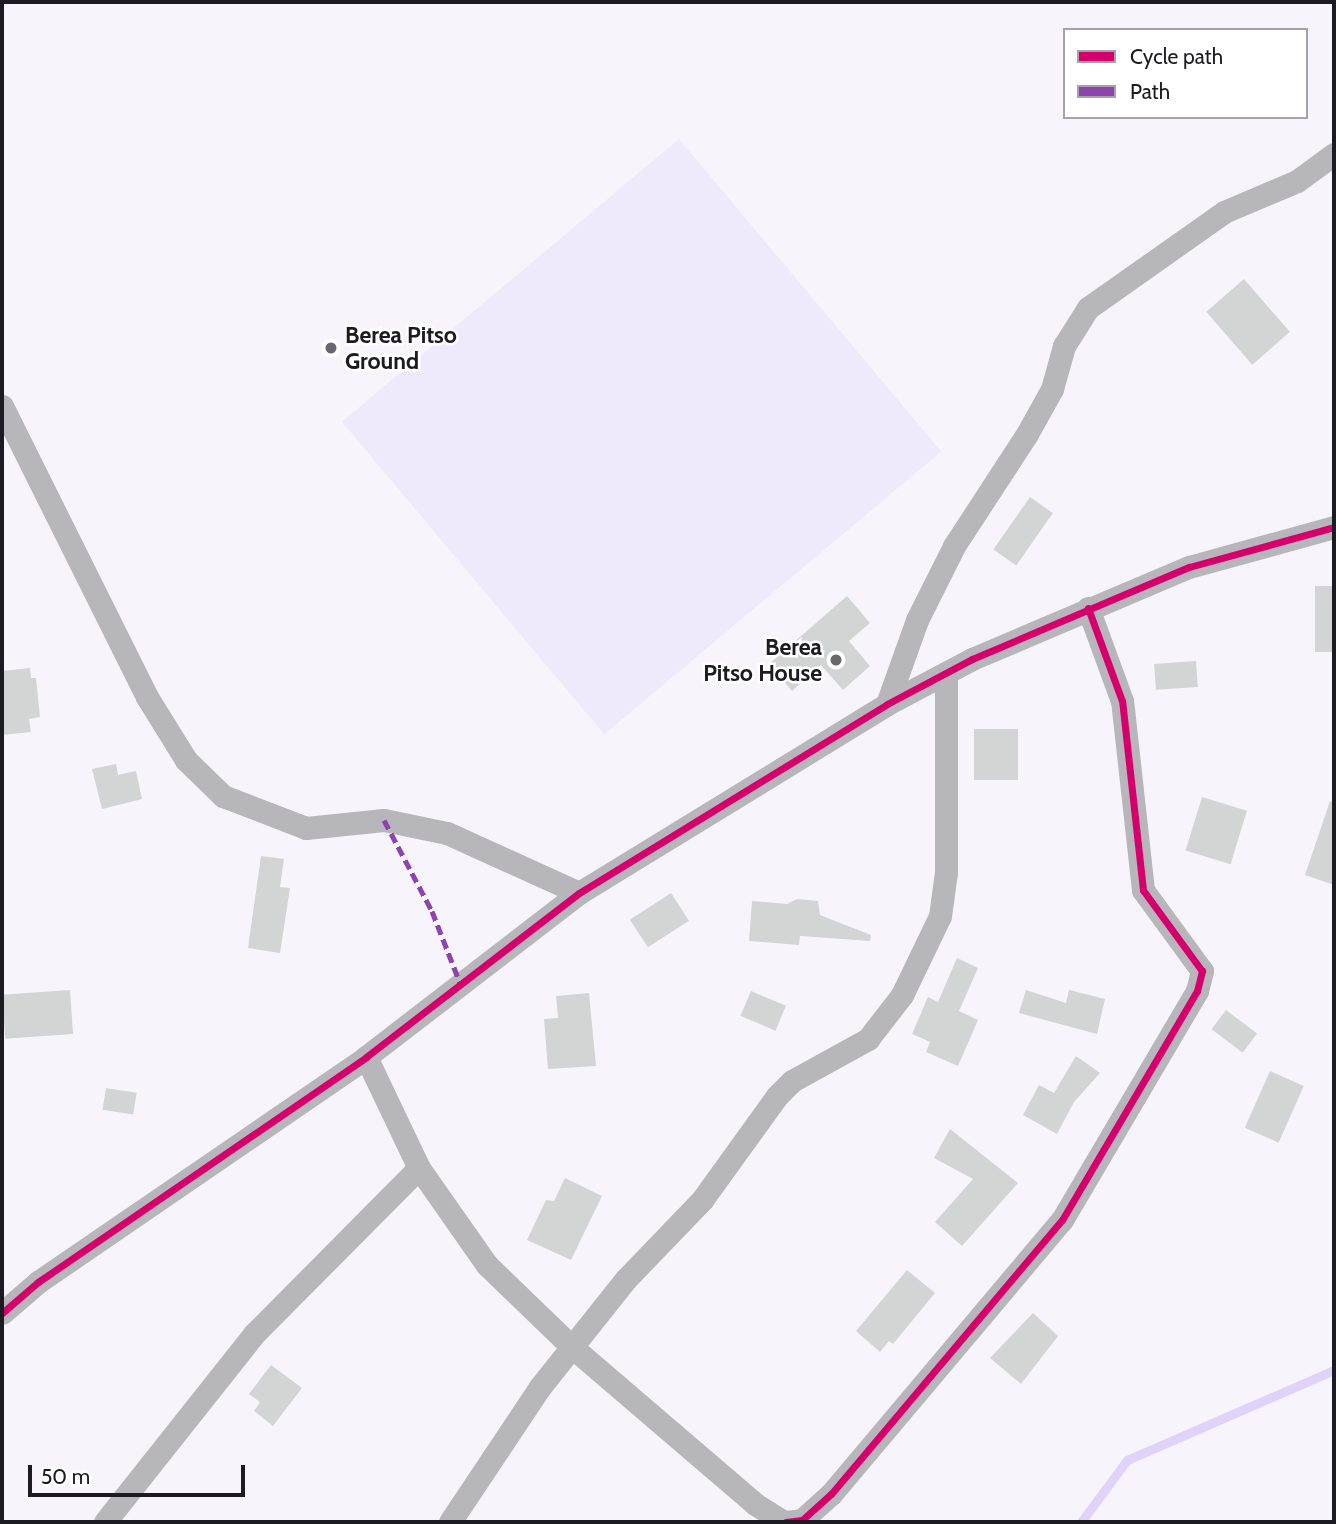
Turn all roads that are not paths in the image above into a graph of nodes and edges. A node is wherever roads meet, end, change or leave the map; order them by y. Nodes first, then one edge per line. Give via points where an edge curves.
1 (1334, 153) edge
2 (2, 406) edge
3 (1334, 527) edge
4 (1088, 608) junction
5 (946, 673) junction
6 (887, 704) junction
7 (579, 893) junction
8 (366, 1057) junction
9 (419, 1168) junction
10 (2, 1313) edge
11 (572, 1347) junction
12 (105, 1522) edge
13 (450, 1522) edge
14 (785, 1522) edge

1 - 6 street via 1297,181 1224,212 1088,309 1064,345 1052,389 1027,434 954,546 917,620
2 - 7 street via 147,697 186,760 223,796 306,828 384,820 447,833
3 - 4 street via 1189,567
4 - 5 street
4 - 14 street via 1122,701 1143,890 1202,971 1197,992 1062,1220 831,1494 802,1520
5 - 6 street
5 - 11 street via 946,872 940,916 902,995 868,1039 792,1081 777,1096 702,1200 626,1279
6 - 7 street
7 - 8 street
8 - 9 street
8 - 10 street via 38,1282
9 - 11 street via 487,1265
9 - 12 street via 254,1334
11 - 13 street
11 - 14 street via 755,1504

